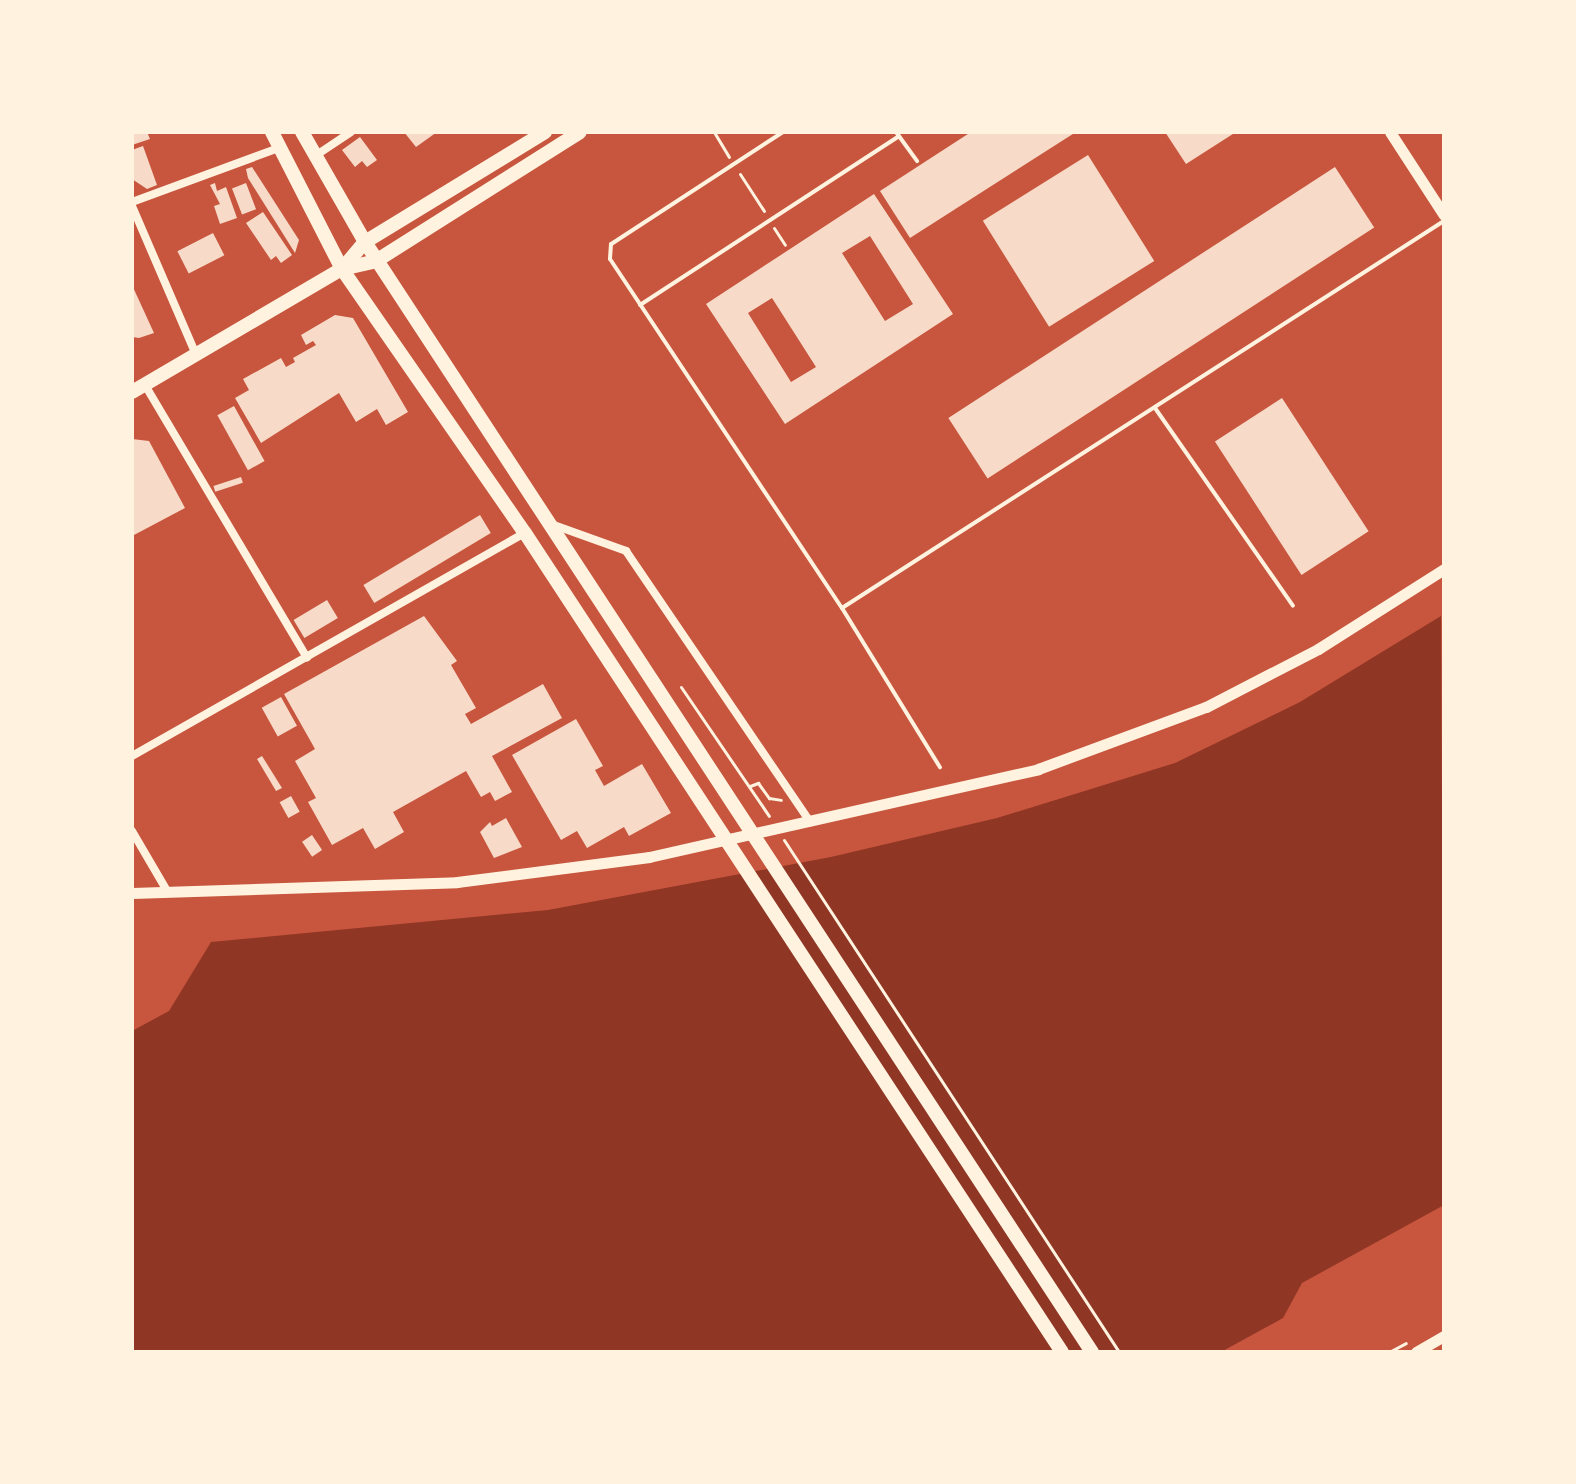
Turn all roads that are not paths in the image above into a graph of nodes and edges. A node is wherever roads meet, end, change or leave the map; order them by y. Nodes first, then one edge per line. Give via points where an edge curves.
1 (272, 132) edge
2 (302, 132) edge
3 (351, 132) edge
4 (545, 132) edge
5 (580, 132) edge
6 (783, 132) edge
7 (1390, 132) edge
8 (897, 134) edge
9 (279, 148) junction
10 (313, 157) junction
11 (917, 161) dead end
12 (132, 204) edge
13 (1444, 215) edge
14 (1444, 221) edge
15 (365, 242) junction
16 (376, 261) junction
17 (342, 269) junction
18 (640, 305) junction
19 (197, 357) junction
20 (139, 388) edge
21 (1155, 408) junction
22 (548, 523) junction
23 (525, 533) junction
24 (1444, 569) edge
25 (1293, 606) dead end
26 (842, 608) junction
27 (307, 658) junction
28 (132, 756) edge
29 (940, 767) dead end
30 (810, 822) junction
31 (132, 831) edge
32 (167, 891) junction
33 (132, 893) edge
34 (1444, 1336) edge
35 (1062, 1352) edge
36 (1092, 1352) edge
37 (1416, 1352) edge

1 - 9 main road
2 - 10 main road
3 - 10 street
4 - 15 main road
5 - 16 main road
6 - 18 lane via 611,244 610,259
7 - 13 street
8 - 11 lane
8 - 18 lane
9 - 12 street
9 - 17 main road
10 - 15 main road
12 - 19 street
14 - 21 lane
15 - 16 main road
15 - 17 main road
16 - 17 main road
16 - 22 main road
17 - 19 main road
17 - 23 main road
18 - 26 lane
19 - 20 main road
20 - 27 street
21 - 25 lane
21 - 26 lane
22 - 30 street via 626,551
22 - 36 main road
23 - 27 street
23 - 35 main road
24 - 30 street via 1318,649 1179,717 1038,769
26 - 29 lane
27 - 28 street
30 - 32 street via 649,857 457,882
31 - 32 street
32 - 33 street
34 - 37 street

